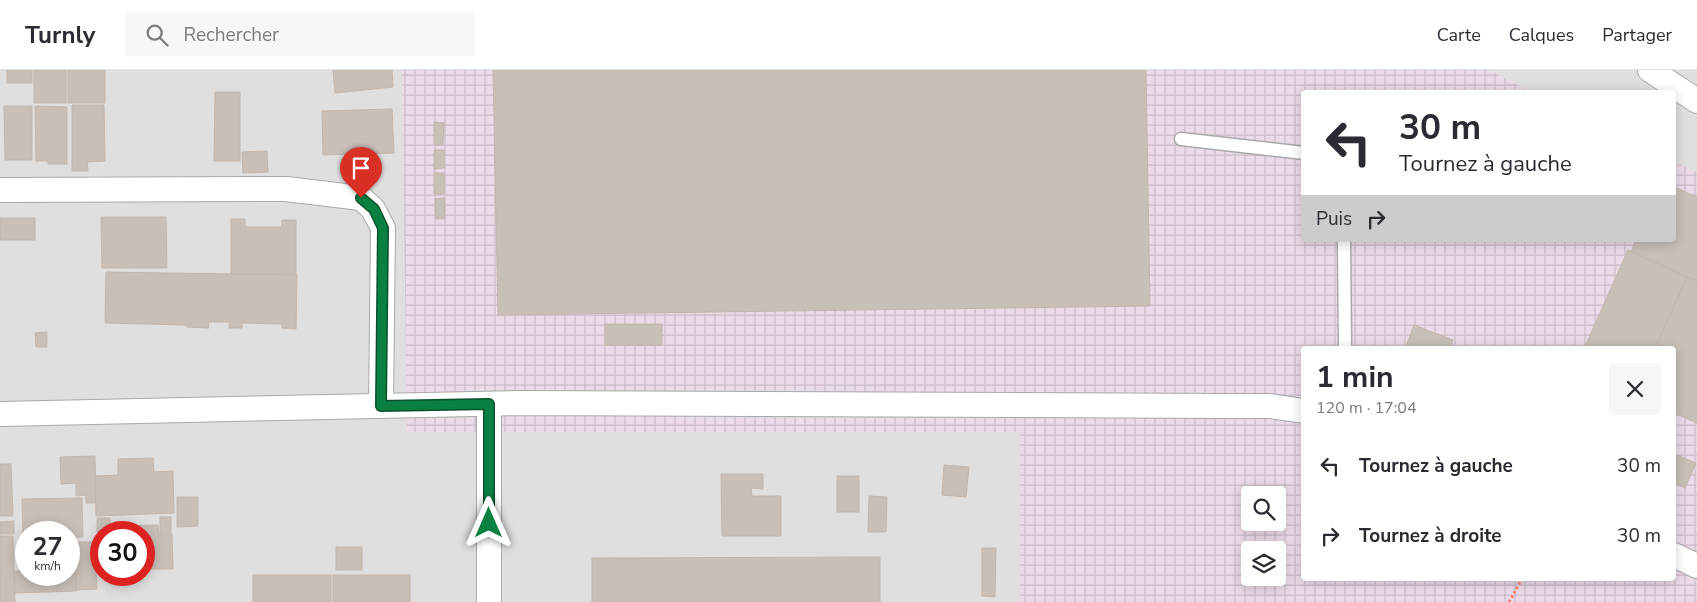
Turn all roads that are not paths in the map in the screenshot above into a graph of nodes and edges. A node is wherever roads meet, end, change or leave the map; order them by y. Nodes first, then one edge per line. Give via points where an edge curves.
1 (1650, 70) edge
2 (1697, 101) edge
3 (1181, 139) dead end
4 (1301, 153) edge
5 (0, 190) edge
6 (1344, 242) edge
7 (1345, 346) edge
8 (489, 404) junction
9 (381, 406) junction
10 (1301, 411) edge
11 (0, 414) edge
12 (1676, 556) edge
13 (1697, 566) edge
14 (489, 602) edge

1 - 2 street
3 - 4 lane
5 - 9 street via 286,189 361,198 374,209 383,228
6 - 7 lane
8 - 9 street
8 - 10 street via 1270,406
8 - 14 street
9 - 11 street
12 - 13 street

